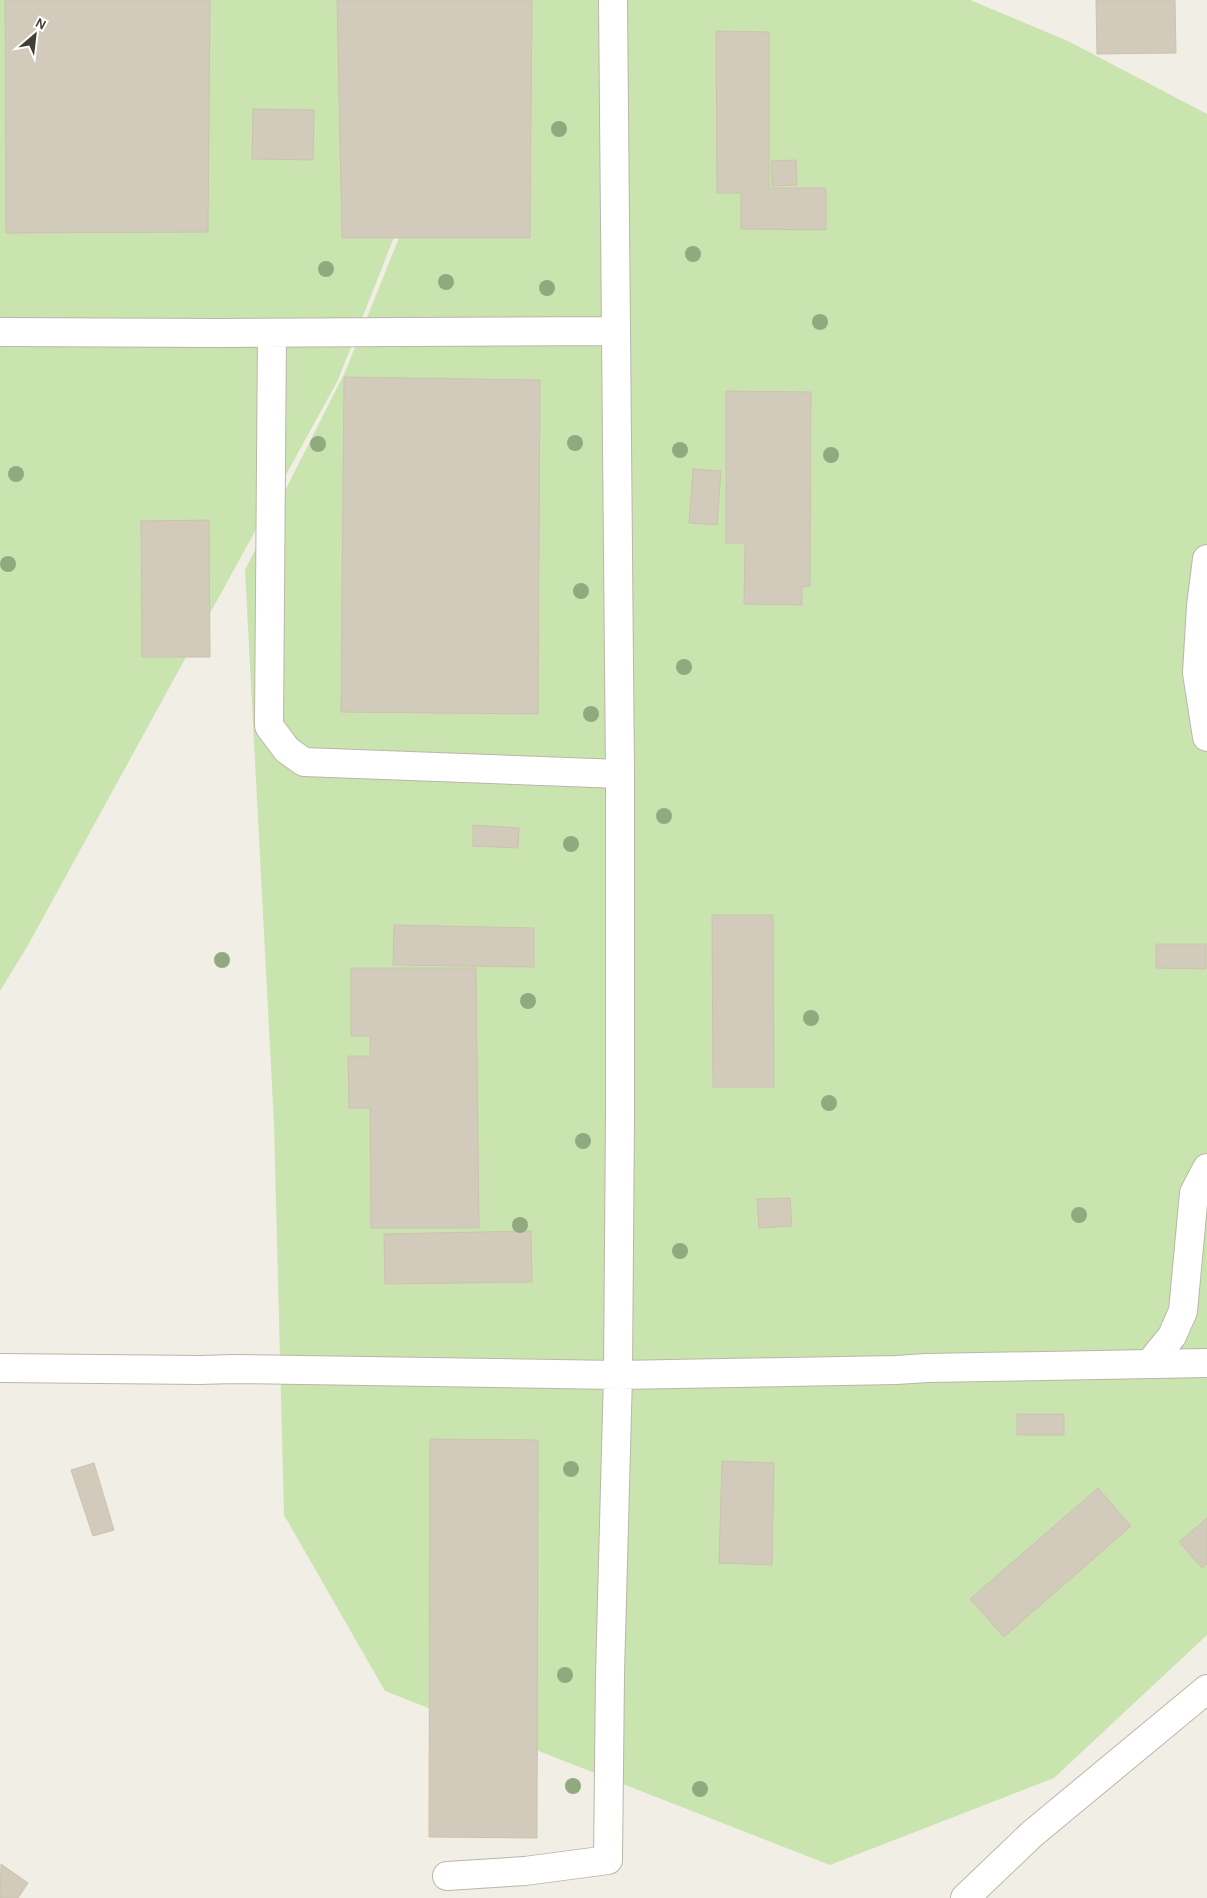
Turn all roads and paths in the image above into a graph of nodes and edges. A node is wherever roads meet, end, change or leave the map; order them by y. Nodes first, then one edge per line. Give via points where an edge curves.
1 (613, 0) edge
2 (616, 331) junction
3 (0, 332) edge
4 (272, 333) junction
5 (1207, 559) edge
6 (1207, 737) edge
7 (620, 774) junction
8 (1207, 1168) edge
9 (1150, 1363) junction
10 (1207, 1363) edge
11 (0, 1368) edge
12 (618, 1375) junction
13 (1207, 1689) edge
14 (447, 1876) dead end
15 (965, 1898) edge

1 - 2 street
2 - 4 street
2 - 7 street
3 - 4 street
4 - 7 street via 269,726 287,750 304,762
5 - 6 street via 1197,673
7 - 12 street
8 - 9 street via 1194,1193 1183,1311 1172,1336
9 - 10 street
9 - 12 street
11 - 12 street via 234,1368
12 - 14 street via 608,1860 525,1871
13 - 15 street via 1032,1834

